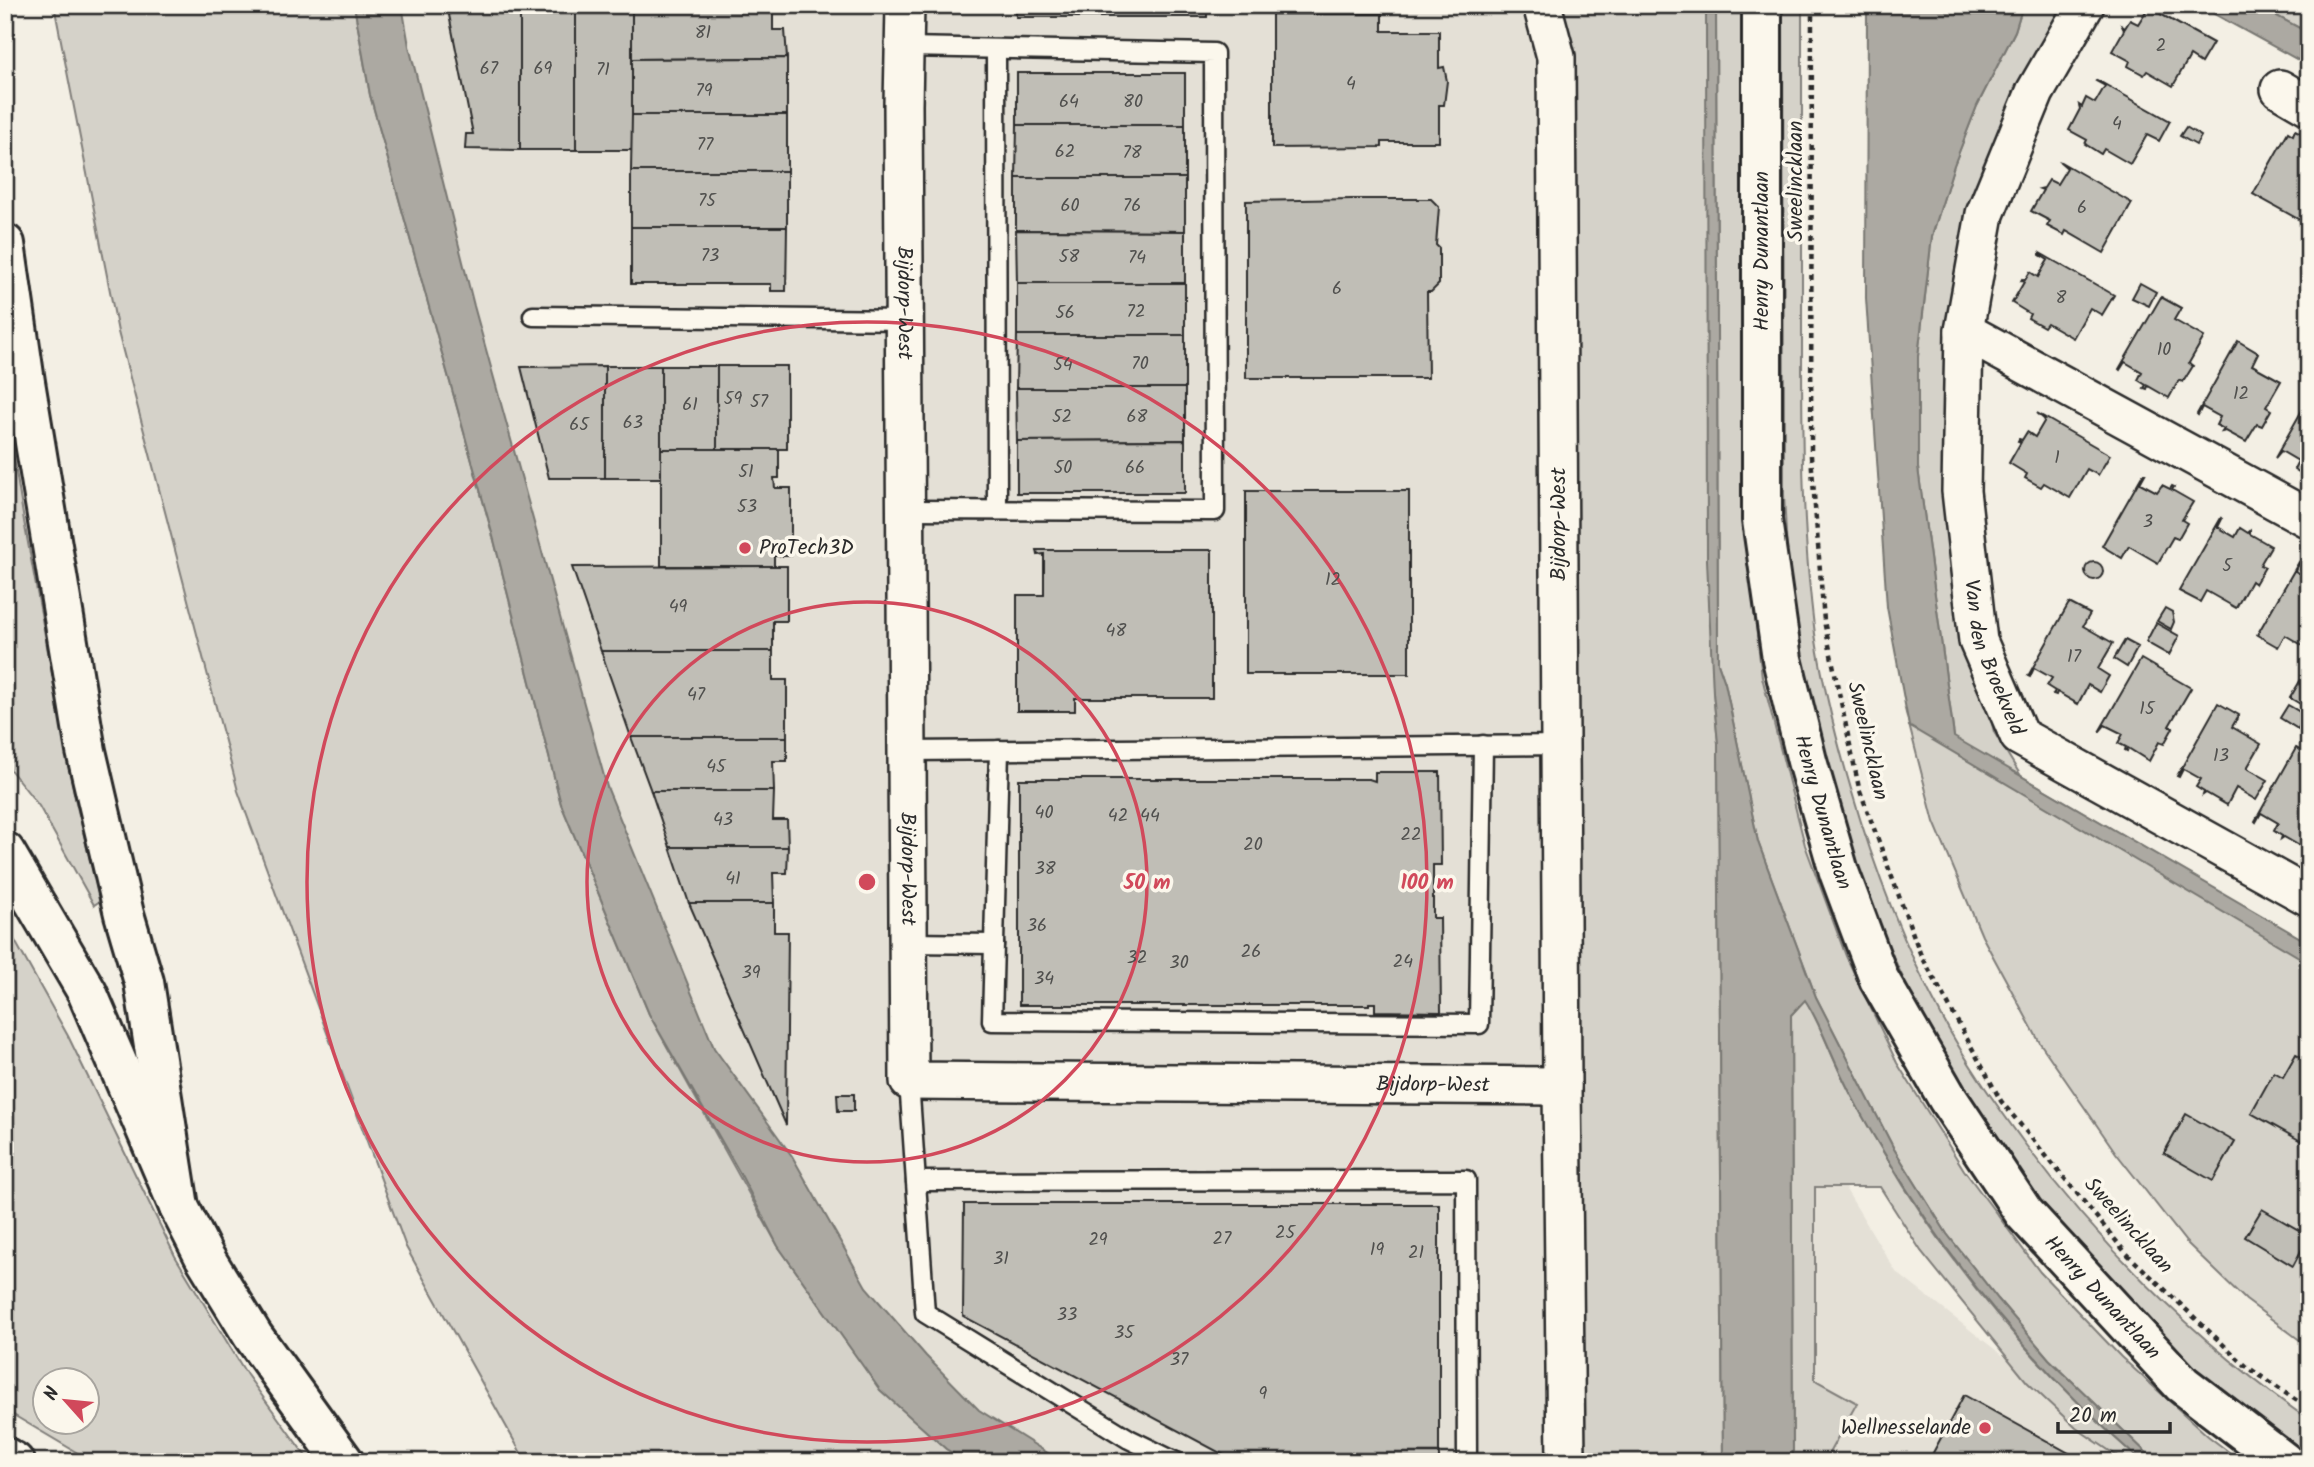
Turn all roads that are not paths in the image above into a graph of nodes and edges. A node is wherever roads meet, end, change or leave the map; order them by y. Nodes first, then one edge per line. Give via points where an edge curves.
1 (905, 5) edge
2 (1542, 5) edge
3 (1762, 5) edge
4 (2085, 5) edge
5 (905, 47) junction
6 (996, 49) junction
7 (5, 244) edge
8 (533, 316) dead end
9 (906, 320) junction
10 (1964, 331) junction
11 (907, 510) junction
12 (997, 510) junction
13 (2309, 519) edge
14 (1560, 744) junction
15 (1483, 745) junction
16 (999, 750) junction
17 (908, 751) junction
18 (5, 852) edge
19 (2309, 897) edge
20 (909, 943) junction
21 (994, 944) junction
22 (909, 1081) junction
23 (1562, 1086) junction
24 (916, 1181) junction
25 (178, 1207) junction
26 (5, 1457) edge
27 (14, 1462) edge
28 (344, 1462) edge
29 (1176, 1462) edge
30 (1467, 1462) edge
31 (1566, 1462) edge
32 (2284, 1462) edge

1 - 5 street, Bijdorp-West
2 - 14 street, Bijdorp-West via 1556,57
3 - 32 main road, Henry Dunantlaan via 1762,520 1782,659 1839,872 1879,979 1948,1099 2024,1213 2182,1384
4 - 10 street, Van den Broekveld via 2035,92 1985,215
5 - 6 lane
5 - 9 street, Bijdorp-West
6 - 12 lane
6 - 12 lane via 1214,53 1215,510
7 - 25 main road via 86,751 144,982
8 - 9 lane
9 - 11 street, Bijdorp-West
10 - 13 street
10 - 19 street, Van den Broekveld via 1961,491 1978,641 2019,736
11 - 12 lane
11 - 17 street, Bijdorp-West
14 - 15 lane
14 - 23 street, Bijdorp-West
15 - 16 lane
15 - 21 lane via 1479,1024 992,1021
16 - 17 lane
16 - 21 lane
17 - 20 street, Bijdorp-West
18 - 25 main road via 88,992
20 - 21 lane
20 - 22 street, Bijdorp-West
22 - 23 street, Bijdorp-West
22 - 24 lane
23 - 31 street, Bijdorp-West
24 - 29 lane via 925,1313 1129,1439
24 - 30 lane via 1466,1181
25 - 28 main road via 253,1336
26 - 27 main road

